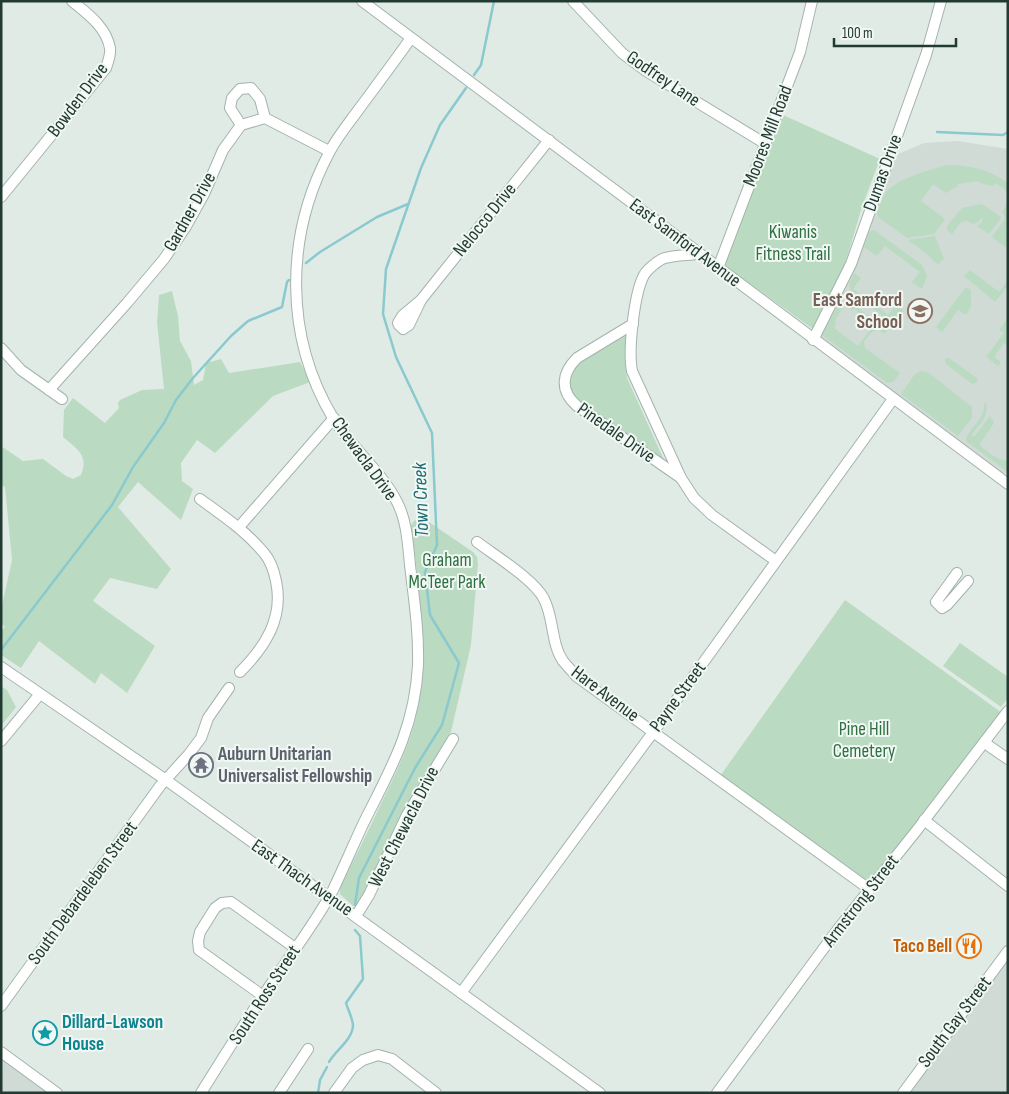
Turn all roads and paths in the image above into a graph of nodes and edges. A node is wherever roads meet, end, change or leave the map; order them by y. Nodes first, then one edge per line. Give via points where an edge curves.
1 (72, 1) edge
2 (362, 1) edge
3 (574, 1) edge
4 (812, 1) edge
5 (941, 1) edge
6 (411, 38) junction
7 (265, 118) junction
8 (241, 125) junction
9 (548, 140) junction
10 (764, 143) junction
11 (329, 151) junction
12 (1, 197) edge
13 (700, 254) junction
14 (718, 268) junction
15 (421, 300) dead end
16 (633, 324) junction
17 (813, 340) junction
18 (1, 348) edge
19 (49, 390) junction
20 (62, 399) dead end
21 (893, 399) junction
22 (334, 418) junction
23 (681, 478) junction
24 (1008, 484) edge
25 (200, 499) dead end
26 (239, 527) junction
27 (477, 542) dead end
28 (776, 562) junction
29 (957, 573) dead end
30 (968, 580) dead end
31 (1, 667) edge
32 (240, 672) dead end
33 (229, 688) dead end
34 (40, 694) junction
35 (1008, 711) edge
36 (654, 731) junction
37 (453, 739) dead end
38 (1, 741) edge
39 (985, 741) junction
40 (1008, 759) edge
41 (166, 780) junction
42 (924, 820) junction
43 (1008, 886) edge
44 (869, 889) junction
45 (328, 898) junction
46 (356, 916) junction
47 (295, 948) junction
48 (1008, 950) edge
49 (461, 993) junction
50 (263, 996) junction
51 (1, 1006) edge
52 (308, 1049) dead end
53 (1, 1052) edge
54 (58, 1093) edge
55 (201, 1093) edge
56 (279, 1093) edge
57 (334, 1093) edge
58 (436, 1093) edge
59 (600, 1093) edge
60 (717, 1093) edge
61 (902, 1093) edge

1 - 12 street, Bowden Drive via 104,30 111,50 106,68
2 - 6 street, East Samford Avenue
3 - 10 street, Godfrey Lane via 611,42 646,71
4 - 10 street, Moores Mill Road via 800,52
5 - 17 street, Dumas Drive via 926,55 851,264
6 - 9 street, East Samford Avenue
6 - 11 street, Chewacla Drive
7 - 8 street
7 - 8 street via 260,99 251,88 240,89 232,98 230,108
7 - 11 street
8 - 19 street, Gardner Drive via 223,150 186,228 164,259
9 - 13 street, East Samford Avenue
9 - 15 street, Nelocco Drive
10 - 14 street, Moores Mill Road
11 - 22 street, Chewacla Drive via 303,218 295,285 297,314 310,368
13 - 14 street, East Samford Avenue
13 - 16 street, Pinedale Drive via 664,258 646,273 638,293
14 - 17 street, East Samford Avenue
16 - 23 street, Pinedale Drive via 632,371
16 - 23 street, Pinedale Drive via 577,358 570,365 564,383 565,392 577,406
17 - 21 street, East Samford Avenue
18 - 19 street via 21,370
19 - 20 street
21 - 24 street, East Samford Avenue
21 - 28 street, Payne Street
22 - 26 street
22 - 45 street, Chewacla Drive via 397,502 404,521 417,626 418,666 407,731
23 - 28 street, Pinedale Drive via 694,498 712,515
25 - 26 street
26 - 32 street via 266,555 278,591 278,611 272,630
27 - 36 street, Hare Avenue via 531,582 544,597 559,652 576,676
28 - 36 street, Payne Street
29 - 30 street via 936,602 938,606 947,605
31 - 34 street, East Thach Avenue
33 - 41 street, South Debardeleben Street via 208,718 201,738
34 - 38 street
34 - 41 street, East Thach Avenue
35 - 39 street, Armstrong Street
36 - 44 street, Hare Avenue
36 - 49 street, Payne Street
37 - 46 street, West Chewacla Drive via 415,800
39 - 40 street
39 - 42 street, Armstrong Street
41 - 45 street, East Thach Avenue
41 - 51 street, South Debardeleben Street
42 - 43 street
42 - 44 street, Armstrong Street
44 - 60 street, Armstrong Street
45 - 46 street, East Thach Avenue
45 - 47 street, South Ross Street
46 - 49 street, East Thach Avenue
47 - 50 street, South Ross Street
47 - 50 street via 231,902 222,902 215,908 200,932 199,950
48 - 61 street, South Gay Street
49 - 59 street, East Thach Avenue
50 - 55 street, South Ross Street
52 - 56 street
53 - 54 street
57 - 58 street via 352,1068 378,1055 392,1059

